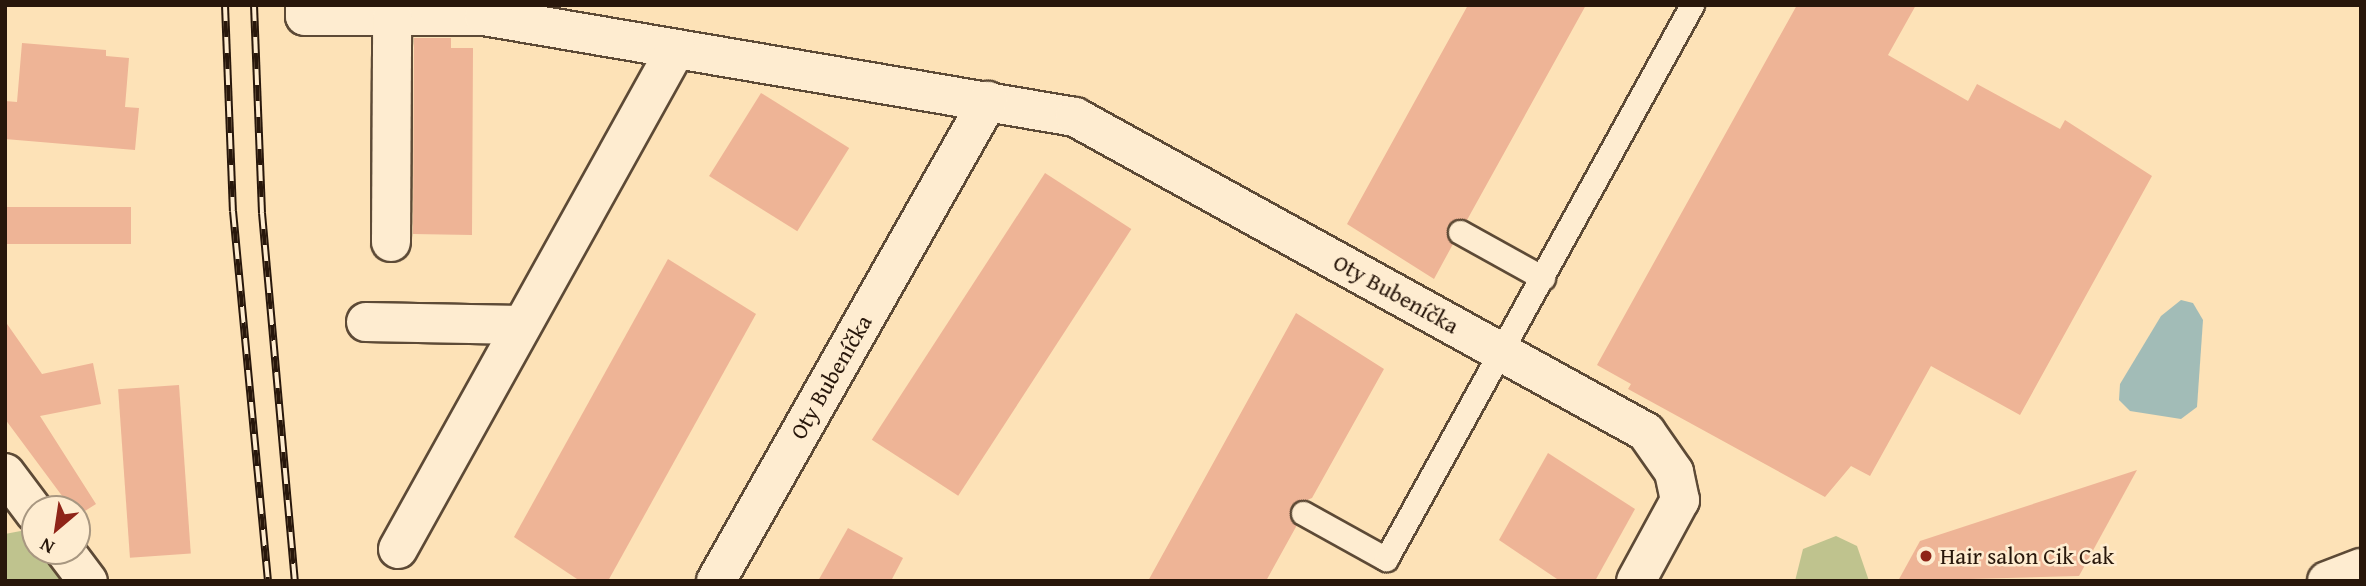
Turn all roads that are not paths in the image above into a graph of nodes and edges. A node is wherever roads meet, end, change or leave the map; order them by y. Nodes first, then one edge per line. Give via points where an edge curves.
1 (305, 5) edge
2 (1692, 5) edge
3 (392, 18) junction
4 (676, 49) junction
5 (988, 101) junction
6 (1460, 232) dead end
7 (391, 242) dead end
8 (1543, 278) junction
9 (366, 322) dead end
10 (522, 324) junction
11 (1502, 352) junction
12 (1303, 513) dead end
13 (398, 549) dead end
14 (76, 565) edge
15 (2361, 568) edge
16 (88, 581) edge
17 (716, 581) edge
18 (1636, 581) edge
19 (2327, 581) edge

1 - 3 street, Oty Bubeníčka via 305,16
2 - 8 lane
3 - 4 street, Oty Bubeníčka via 484,16
3 - 7 street
4 - 5 street, Oty Bubeníčka
4 - 10 street
5 - 11 street, Oty Bubeníčka via 1076,117
5 - 17 street, Oty Bubeníčka
6 - 8 lane
8 - 11 lane
9 - 10 street
10 - 13 street
11 - 12 lane via 1386,559
11 - 18 street, Oty Bubeníčka via 1646,432 1663,450 1680,500
14 - 16 street
15 - 19 street

